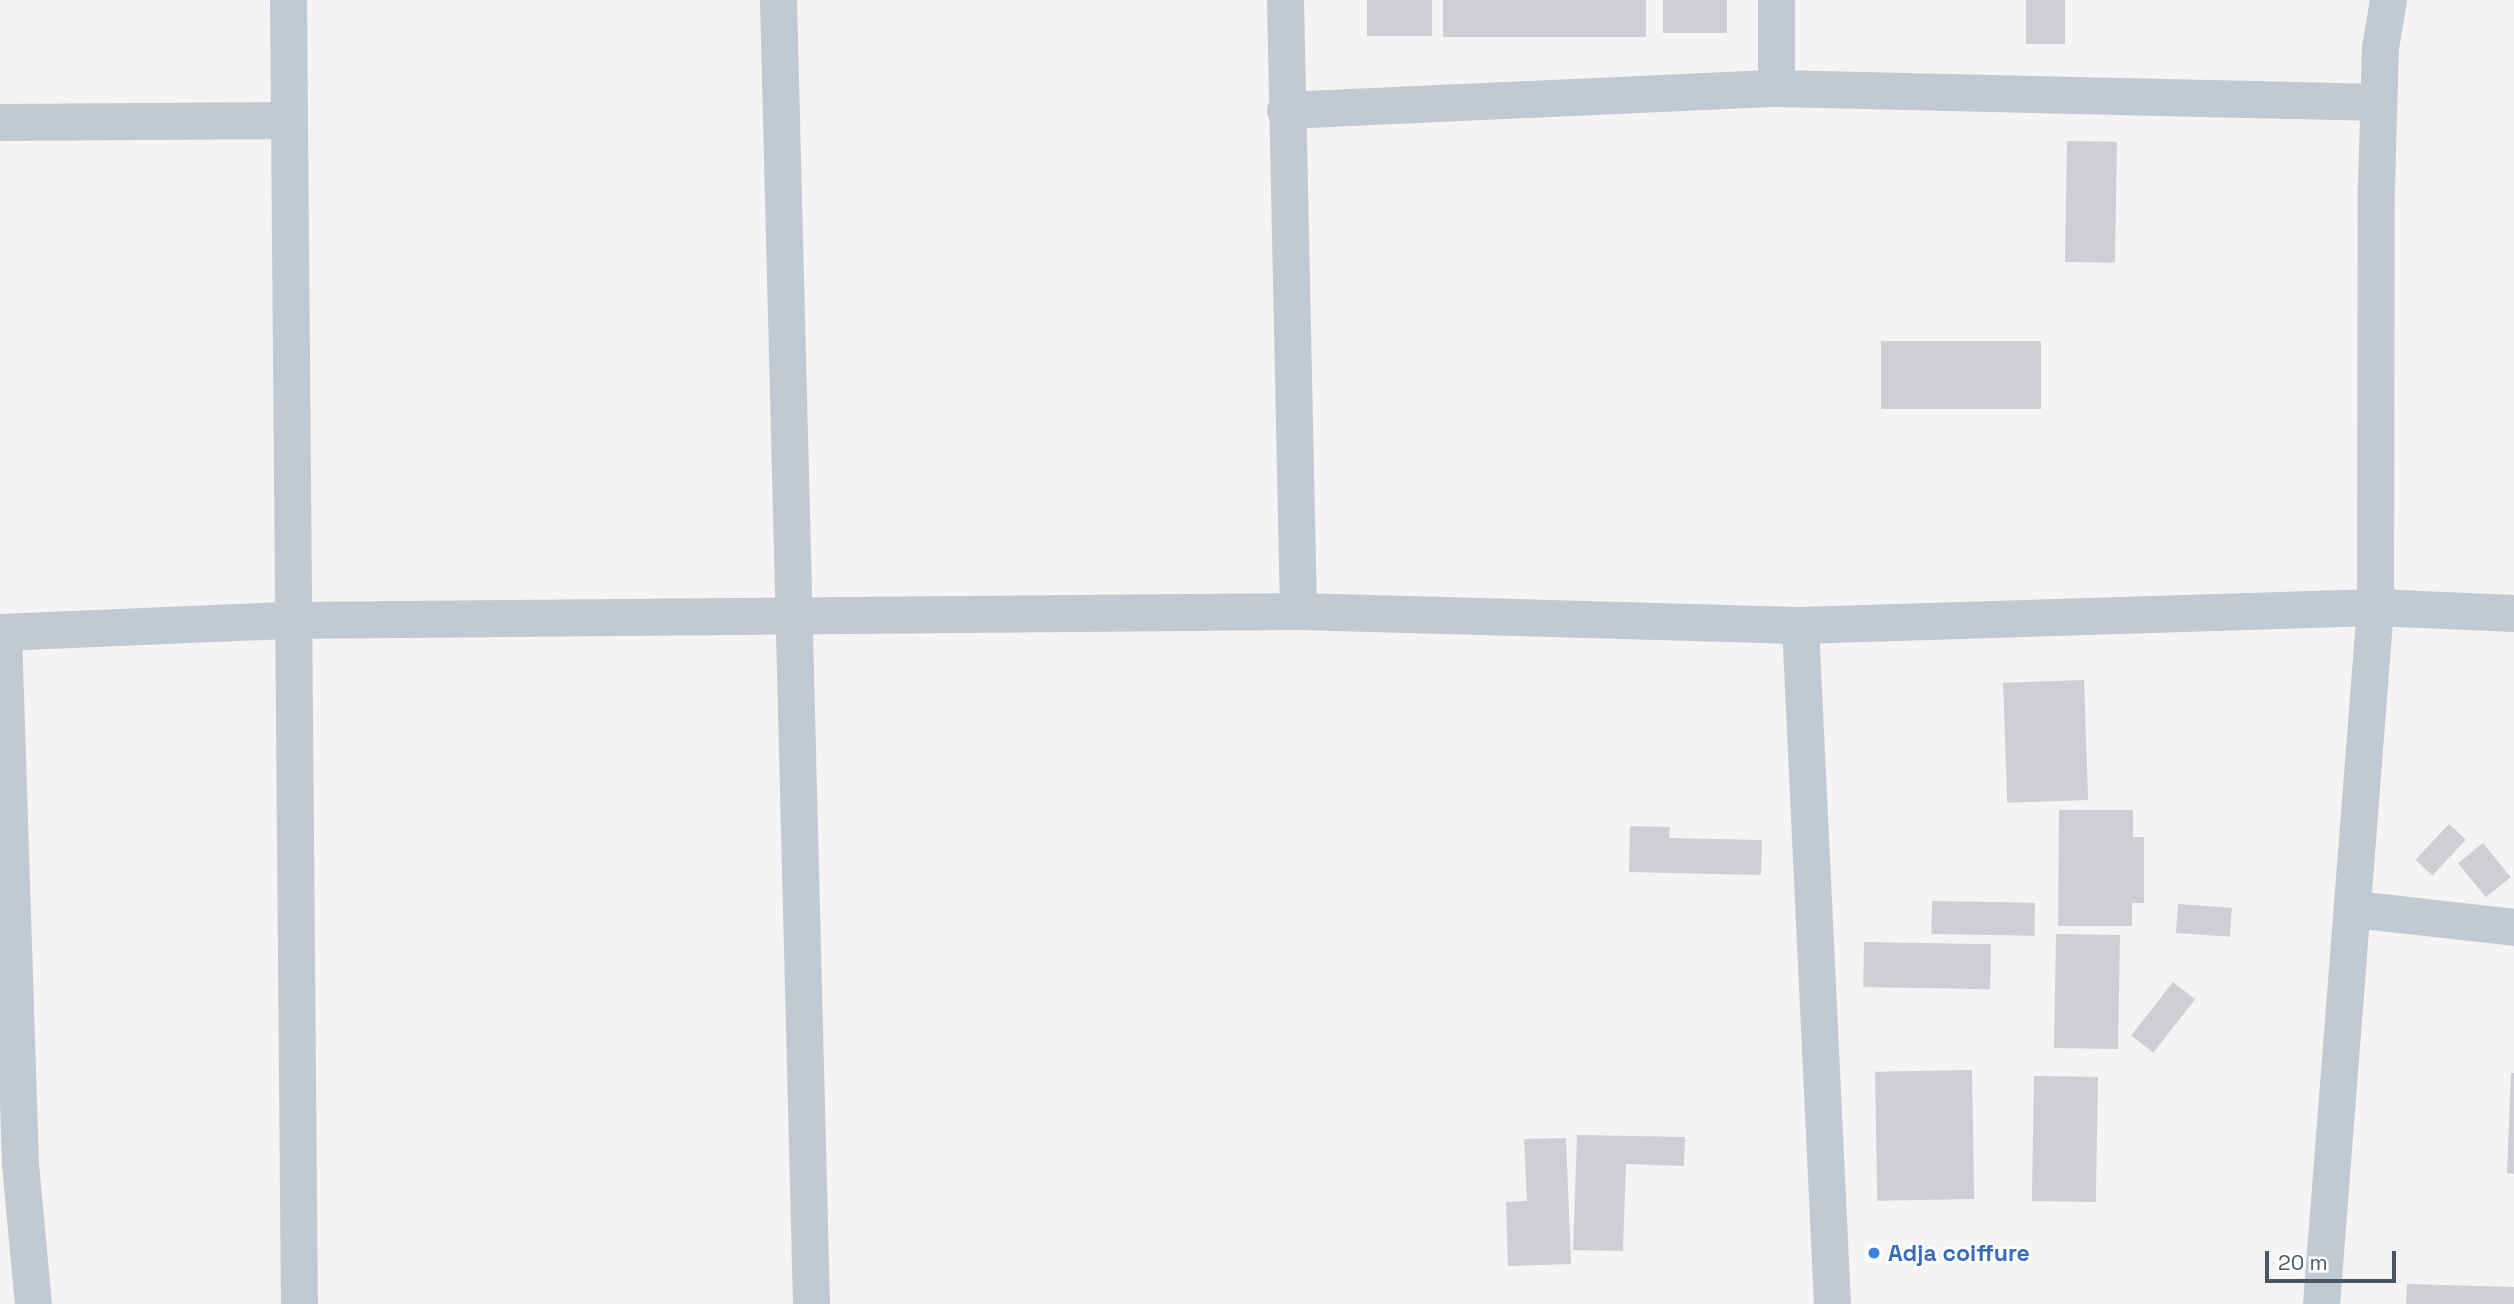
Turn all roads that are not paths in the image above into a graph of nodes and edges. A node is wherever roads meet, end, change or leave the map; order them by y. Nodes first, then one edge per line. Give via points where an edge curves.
1 (288, 0) edge
2 (778, 0) edge
3 (1285, 0) edge
4 (1776, 0) edge
5 (2388, 0) edge
6 (1776, 88) junction
7 (2378, 102) junction
8 (1286, 110) junction
9 (289, 120) junction
10 (0, 122) edge
11 (2375, 607) junction
12 (1298, 611) junction
13 (2514, 613) edge
14 (794, 618) junction
15 (291, 620) junction
16 (1801, 625) junction
17 (1, 632) edge
18 (2354, 909) junction
19 (2514, 927) edge
20 (10, 1164) edge
21 (33, 1304) edge
22 (299, 1304) edge
23 (811, 1304) edge
24 (1832, 1304) edge
25 (2321, 1304) edge

1 - 9 street
2 - 14 street
3 - 8 street
4 - 6 street
5 - 7 street
6 - 7 street
6 - 8 street
7 - 11 street
8 - 12 street
9 - 10 street
9 - 15 street
11 - 13 street
11 - 16 street
11 - 18 street
12 - 14 street
12 - 16 street
14 - 15 street
14 - 23 street
15 - 17 street
15 - 22 street
16 - 24 street
17 - 20 street
18 - 19 street
18 - 25 street
20 - 21 street

